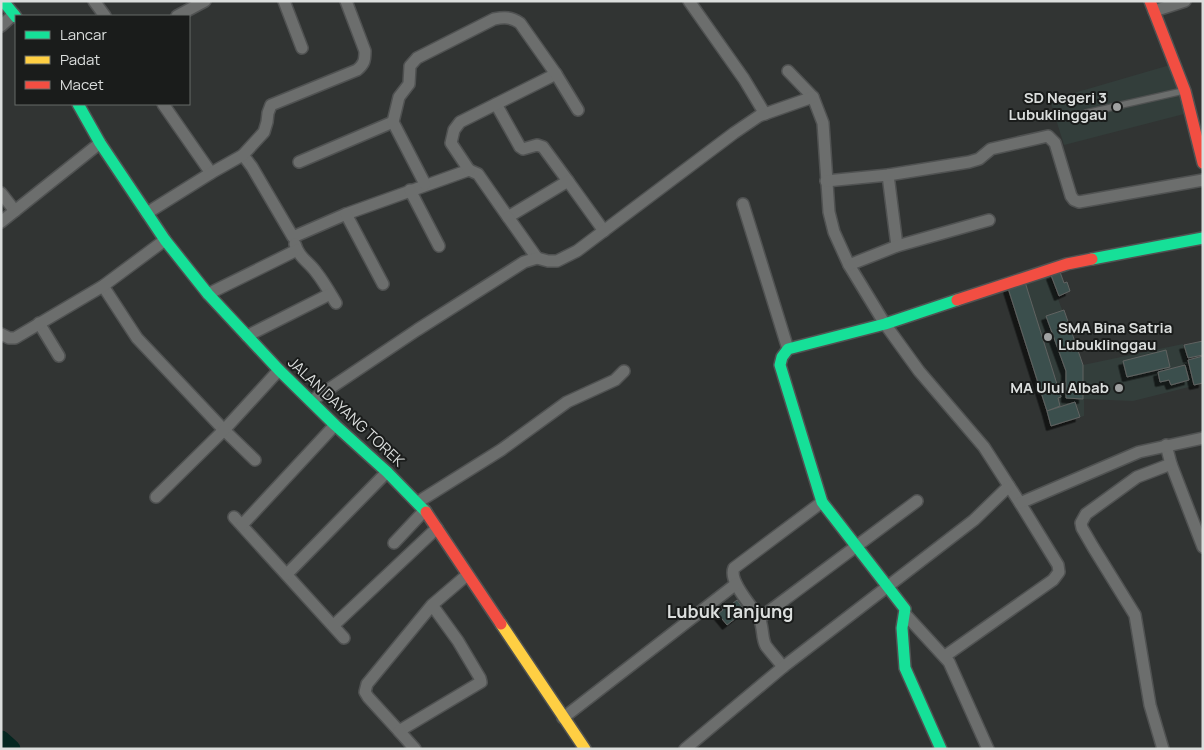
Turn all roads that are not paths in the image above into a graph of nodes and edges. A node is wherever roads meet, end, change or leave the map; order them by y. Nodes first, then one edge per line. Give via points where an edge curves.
1 (3, 1) edge
2 (94, 1) edge
3 (177, 1) edge
4 (205, 1) edge
5 (284, 1) edge
6 (689, 1) edge
7 (1185, 1) edge
8 (348, 2) edge
9 (1152, 6) edge
10 (180, 14) edge
11 (15, 15) edge
12 (104, 15) edge
13 (1, 26) edge
14 (302, 48) dead end
15 (788, 71) dead end
16 (556, 74) junction
17 (1185, 91) junction
18 (813, 97) junction
19 (496, 104) junction
20 (79, 105) edge
21 (164, 105) edge
22 (578, 110) dead end
23 (1086, 113) dead end
24 (766, 114) junction
25 (393, 122) junction
26 (100, 143) junction
27 (243, 155) junction
28 (300, 162) dead end
29 (1203, 163) edge
30 (469, 170) junction
31 (210, 173) junction
32 (888, 175) junction
33 (1203, 180) edge
34 (568, 181) junction
35 (826, 181) junction
36 (424, 184) junction
37 (410, 190) junction
38 (1, 194) edge
39 (743, 204) dead end
40 (15, 211) junction
41 (147, 213) junction
42 (346, 214) junction
43 (508, 217) junction
44 (989, 220) dead end
45 (1, 222) edge
46 (604, 231) junction
47 (293, 237) junction
48 (1203, 238) edge
49 (165, 240) junction
50 (439, 246) dead end
51 (897, 246) junction
52 (297, 250) junction
53 (537, 258) junction
54 (849, 265) junction
55 (383, 284) dead end
56 (103, 286) junction
57 (208, 294) junction
58 (39, 323) junction
59 (885, 324) junction
60 (1, 334) edge
61 (248, 336) junction
62 (788, 349) junction
63 (59, 356) dead end
64 (279, 370) junction
65 (624, 371) dead end
66 (311, 401) junction
67 (335, 425) junction
68 (224, 430) junction
69 (1203, 438) edge
70 (1166, 445) junction
71 (255, 460) dead end
72 (1171, 464) junction
73 (388, 472) junction
74 (1009, 486) junction
75 (156, 497) dead end
76 (917, 501) dead end
77 (822, 502) junction
78 (1020, 503) junction
79 (421, 506) junction
80 (436, 528) junction
81 (394, 543) dead end
82 (855, 546) junction
83 (1203, 547) edge
84 (287, 574) junction
85 (467, 575) junction
86 (736, 584) junction
87 (888, 587) junction
88 (432, 605) junction
89 (905, 614) junction
90 (760, 618) junction
91 (334, 626) junction
92 (344, 638) dead end
93 (945, 656) junction
94 (783, 667) junction
95 (563, 718) junction
96 (400, 731) junction
97 (415, 749) edge
98 (586, 749) edge
99 (685, 749) edge
100 (942, 749) edge
101 (988, 749) edge
102 (1163, 749) edge

1 - 11 main road
2 - 12 street
3 - 10 street
4 - 10 street
5 - 14 street
6 - 24 street
7 - 9 street
8 - 27 street via 365,52 363,65 271,105 264,132
9 - 17 main road
11 - 13 street
15 - 18 street
16 - 19 street
16 - 22 street
16 - 25 street via 520,23 505,17 494,19 413,62 409,84 399,97
17 - 23 lane
17 - 29 main road
18 - 24 street
18 - 35 street via 823,123
19 - 30 street via 460,122 454,130 451,143
19 - 34 street via 520,147 543,147
20 - 26 main road, JALAN DAYANG TOREK
21 - 31 street
24 - 46 street via 734,133
25 - 28 street
25 - 36 street
26 - 40 street
26 - 41 main road, JALAN DAYANG TOREK
27 - 31 street
27 - 47 street
30 - 36 street
30 - 43 street via 478,174
31 - 41 street
32 - 33 street via 969,162 979,159 991,149 1048,136 1055,143 1071,196 1079,202
32 - 35 street
32 - 51 street
34 - 43 street
34 - 46 street
35 - 54 street via 834,232
36 - 37 street
37 - 42 street
37 - 50 street
38 - 40 street
39 - 62 street
40 - 45 street
41 - 49 main road, JALAN DAYANG TOREK
42 - 47 street
42 - 55 street
43 - 53 street
44 - 51 street
46 - 53 street via 578,251 557,261
47 - 52 street
48 - 59 main road via 1067,264
49 - 56 street
49 - 57 main road, JALAN DAYANG TOREK
51 - 54 street
52 - 57 street
52 - 61 street via 315,270 333,299
53 - 66 street via 524,262
54 - 59 street
56 - 58 street
56 - 68 street via 137,338
57 - 61 main road, JALAN DAYANG TOREK
58 - 60 street via 15,338
58 - 63 street
59 - 62 main road
59 - 74 street via 919,371 984,447
61 - 64 main road, JALAN DAYANG TOREK
62 - 77 main road via 779,364
64 - 66 main road, JALAN DAYANG TOREK
64 - 68 street
65 - 79 street via 615,380 567,402
66 - 67 main road, JALAN DAYANG TOREK
67 - 73 main road, JALAN DAYANG TOREK
67 - 84 street via 238,521
68 - 71 street
68 - 75 street
69 - 70 street
70 - 72 street
70 - 78 street via 1122,458
72 - 83 street
72 - 102 street via 1137,477 1086,514 1081,523 1092,547 1135,615 1150,705
73 - 79 main road, JALAN DAYANG TOREK
73 - 84 street
74 - 78 street
74 - 87 street via 974,520
76 - 82 street
77 - 82 main road
77 - 86 street via 734,568
78 - 93 street via 1058,565 1059,572 1054,580
79 - 80 main road, JALAN DAYANG TOREK
79 - 81 street
80 - 85 main road, JALAN DAYANG TOREK
80 - 91 street
82 - 87 main road
82 - 90 street
84 - 91 street
85 - 88 street
85 - 95 main road, JALAN DAYANG TOREK
86 - 90 street
86 - 95 street
87 - 89 main road via 904,606
87 - 94 street
88 - 96 street via 366,684 368,697
88 - 96 street via 458,641 480,682
89 - 93 street
89 - 100 main road via 902,628 905,668
90 - 94 street via 764,644
91 - 92 street
93 - 101 street
94 - 99 street
95 - 98 main road, JALAN DAYANG TOREK
96 - 97 street

